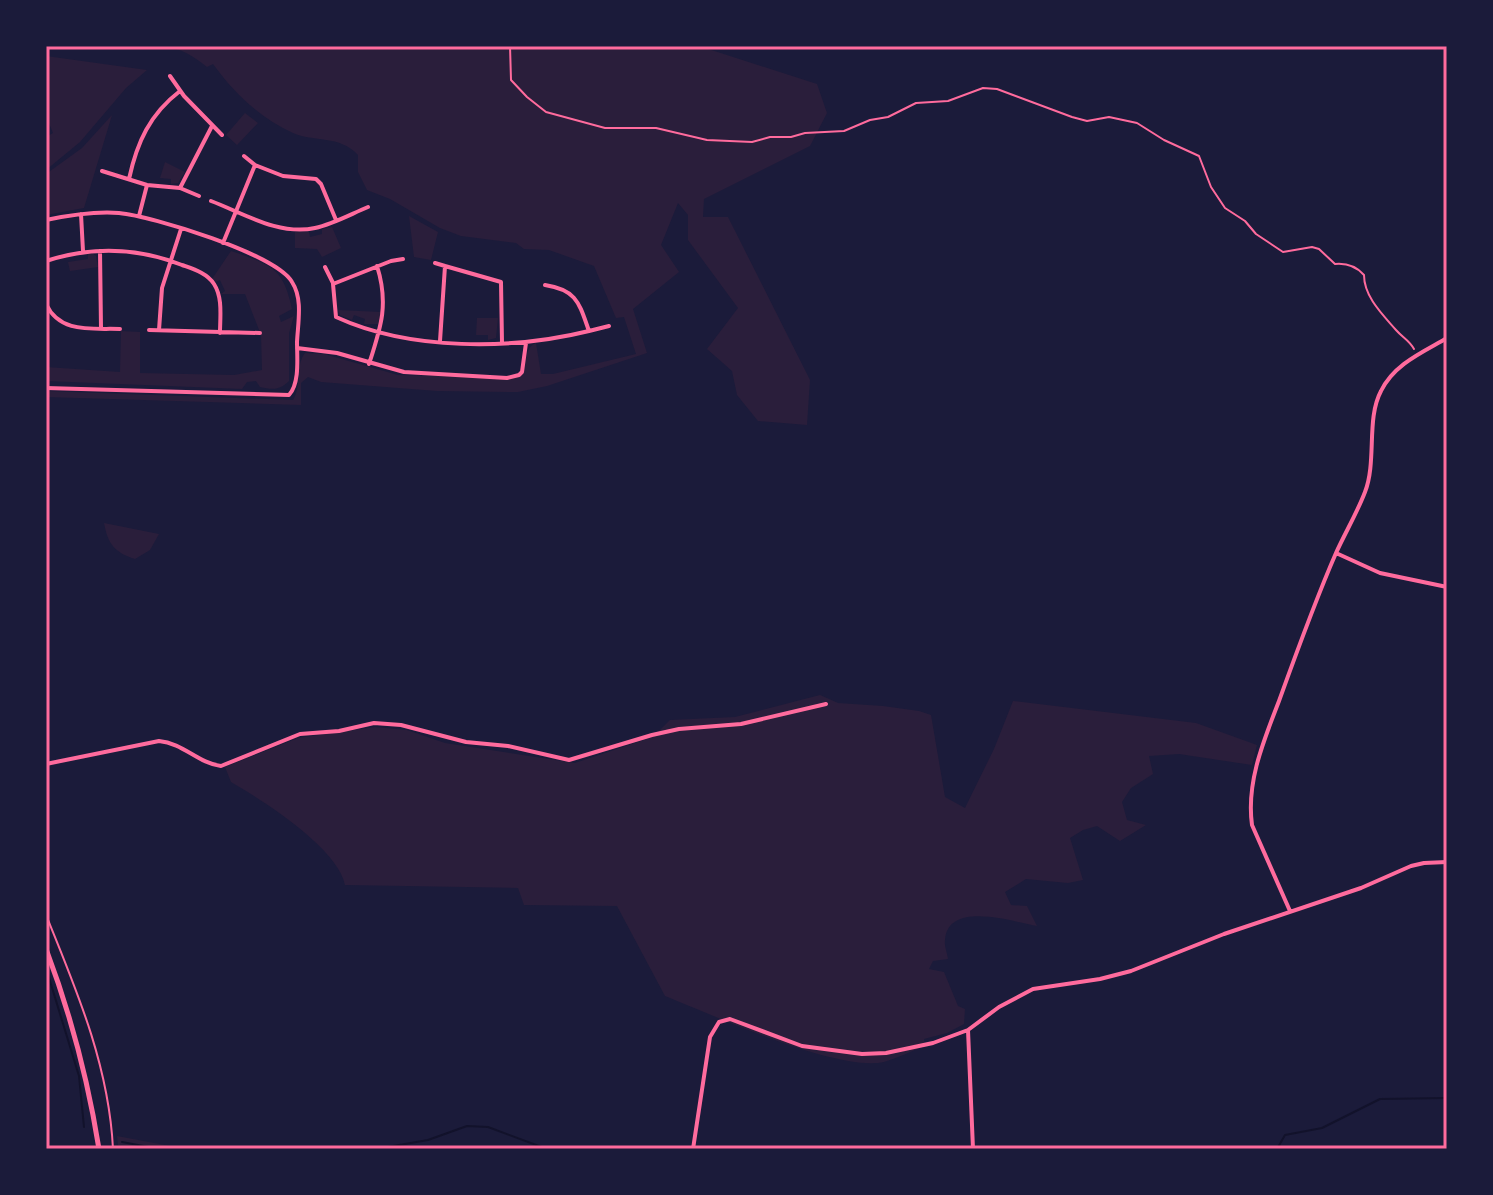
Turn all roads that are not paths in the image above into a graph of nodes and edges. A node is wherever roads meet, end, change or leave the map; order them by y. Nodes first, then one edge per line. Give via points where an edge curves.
1 (170, 76) dead end
2 (180, 91) junction
3 (212, 126) junction
4 (222, 135) dead end
5 (244, 156) dead end
6 (255, 165) junction
7 (102, 171) dead end
8 (129, 179) junction
9 (147, 185) junction
10 (180, 188) junction
11 (199, 196) dead end
12 (211, 201) dead end
13 (368, 207) dead end
14 (236, 211) junction
15 (81, 214) junction
16 (139, 216) junction
17 (46, 220) edge
18 (336, 220) junction
19 (181, 229) junction
20 (223, 243) junction
21 (83, 251) junction
22 (100, 251) junction
23 (403, 259) dead end
24 (169, 260) junction
25 (46, 261) edge
26 (435, 263) dead end
27 (377, 266) junction
28 (445, 266) junction
29 (325, 267) dead end
30 (333, 284) junction
31 (545, 285) dead end
32 (46, 304) edge
33 (609, 326) dead end
34 (101, 329) junction
35 (120, 329) dead end
36 (149, 330) dead end
37 (159, 330) junction
38 (380, 331) junction
39 (589, 331) junction
40 (220, 333) junction
41 (260, 333) dead end
42 (1447, 338) edge
43 (440, 341) junction
44 (502, 343) junction
45 (526, 343) junction
46 (297, 348) junction
47 (369, 364) junction
48 (46, 388) edge
49 (1336, 553) junction
50 (1447, 587) edge
51 (826, 704) dead end
52 (46, 764) edge
53 (1447, 862) edge
54 (1290, 911) junction
55 (46, 949) edge
56 (968, 1030) junction
57 (99, 1149) edge
58 (693, 1149) edge
59 (973, 1149) edge

1 - 2 street
2 - 3 street
2 - 8 street via 144,130
3 - 4 street
3 - 10 street
5 - 6 street
6 - 14 street
6 - 18 street via 283,176 316,179
7 - 8 street
8 - 9 street
9 - 10 street
9 - 16 street
10 - 11 street
12 - 14 street
13 - 18 street
14 - 18 street via 294,230
14 - 20 street
15 - 16 street
15 - 17 street
15 - 21 street
16 - 19 street
19 - 20 street
19 - 24 street
20 - 46 street via 275,265 289,277 299,300
21 - 22 street
21 - 25 street
22 - 24 street via 134,251
22 - 34 street
23 - 27 street
24 - 37 street
24 - 40 street via 213,282 220,302
26 - 28 street
27 - 30 street
27 - 38 street via 384,299
28 - 43 street
28 - 44 street via 501,282
29 - 30 street
30 - 38 street via 336,317
31 - 39 street via 572,295
32 - 34 street via 64,325
33 - 39 street
34 - 35 street
36 - 37 street
37 - 40 street
38 - 43 street
38 - 47 street
39 - 45 street
40 - 41 street
42 - 49 street via 1390,378 1378,398 1370,478
43 - 44 street
44 - 45 street
45 - 47 street via 522,372 514,377 414,373
46 - 47 street
46 - 48 street via 289,395
49 - 50 street via 1380,573
49 - 54 street via 1262,747 1253,786 1252,825
51 - 52 street via 741,724 679,729 569,760 374,723 300,734 221,766 159,741
53 - 54 street via 1418,864
54 - 56 street via 1131,971 1033,989
55 - 57 main road via 73,1026
56 - 58 street via 873,1055 802,1046 737,1021 719,1022 710,1037
56 - 59 street

